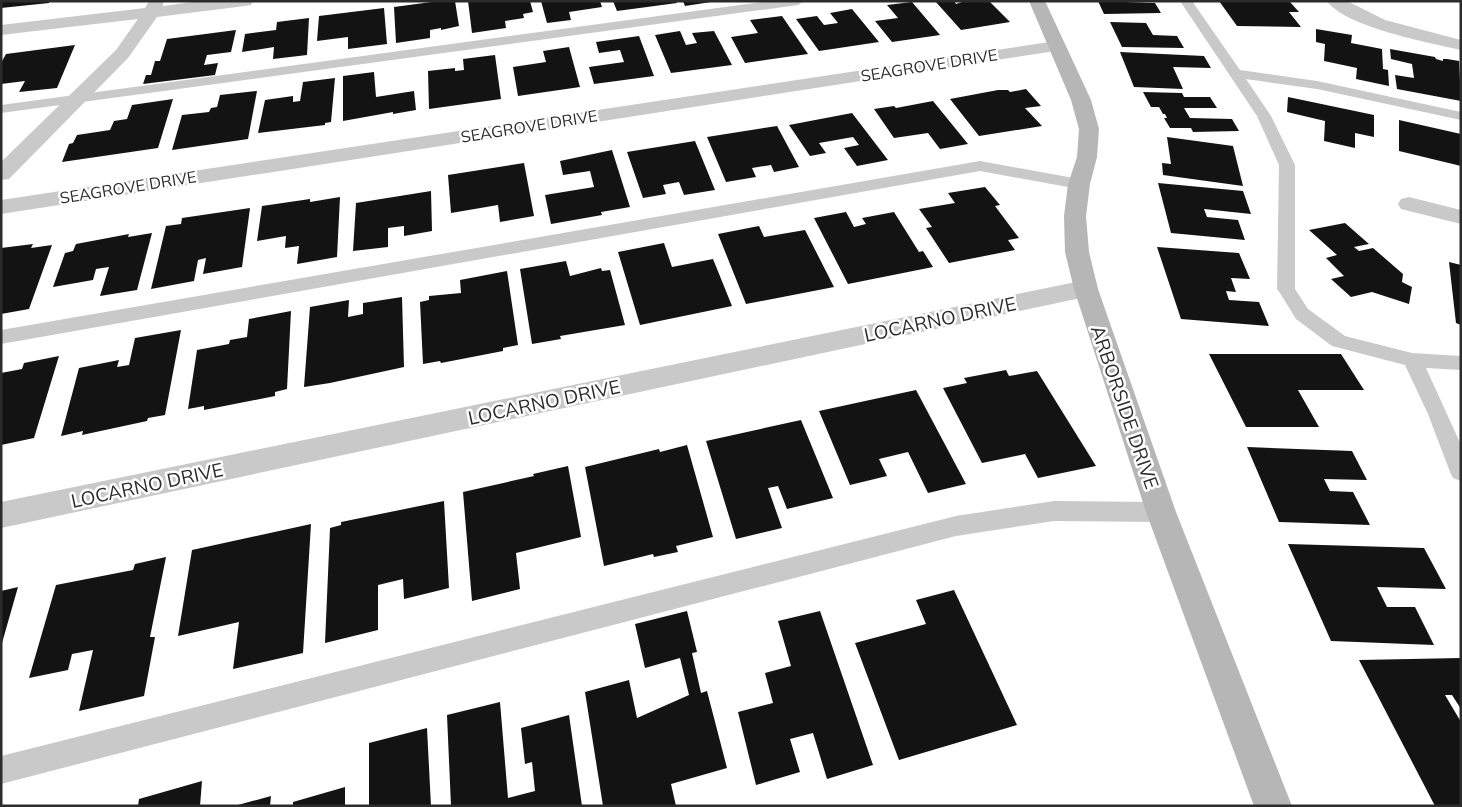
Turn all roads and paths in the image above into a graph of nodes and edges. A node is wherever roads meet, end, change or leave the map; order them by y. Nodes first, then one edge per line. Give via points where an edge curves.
1 (245, 1) edge
2 (798, 1) edge
3 (1037, 1) edge
4 (1186, 1) edge
5 (1334, 1) edge
6 (154, 7) edge
7 (1, 30) edge
8 (1461, 45) edge
9 (1056, 46) junction
10 (1236, 74) junction
11 (78, 98) junction
12 (1, 109) edge
13 (1461, 116) edge
14 (1, 174) edge
15 (1079, 184) junction
16 (1409, 204) dead end
17 (1, 207) edge
18 (1461, 217) edge
19 (1086, 289) junction
20 (1, 337) edge
21 (1412, 360) junction
22 (1461, 363) edge
23 (1461, 472) edge
24 (1161, 512) junction
25 (1, 515) edge
26 (1, 770) edge
27 (1273, 806) edge

1 - 6 street
2 - 11 lane
3 - 9 street, ARBORSIDE DRIVE
4 - 10 lane
5 - 8 street via 1368,19
6 - 7 street
6 - 11 street via 122,54
9 - 15 street, ARBORSIDE DRIVE via 1081,100 1089,129 1087,157
9 - 17 street, SEAGROVE DRIVE
10 - 13 lane via 1317,85
10 - 21 lane via 1264,116 1287,165 1286,289 1302,314 1339,341
11 - 12 lane
11 - 14 street
15 - 19 street, ARBORSIDE DRIVE via 1075,216 1077,252
15 - 20 lane via 980,166
16 - 18 street
19 - 24 street, ARBORSIDE DRIVE
19 - 25 street, LOCARNO DRIVE
21 - 22 lane
21 - 23 lane
24 - 26 lane via 1054,511 956,526
24 - 27 street, ARBORSIDE DRIVE

